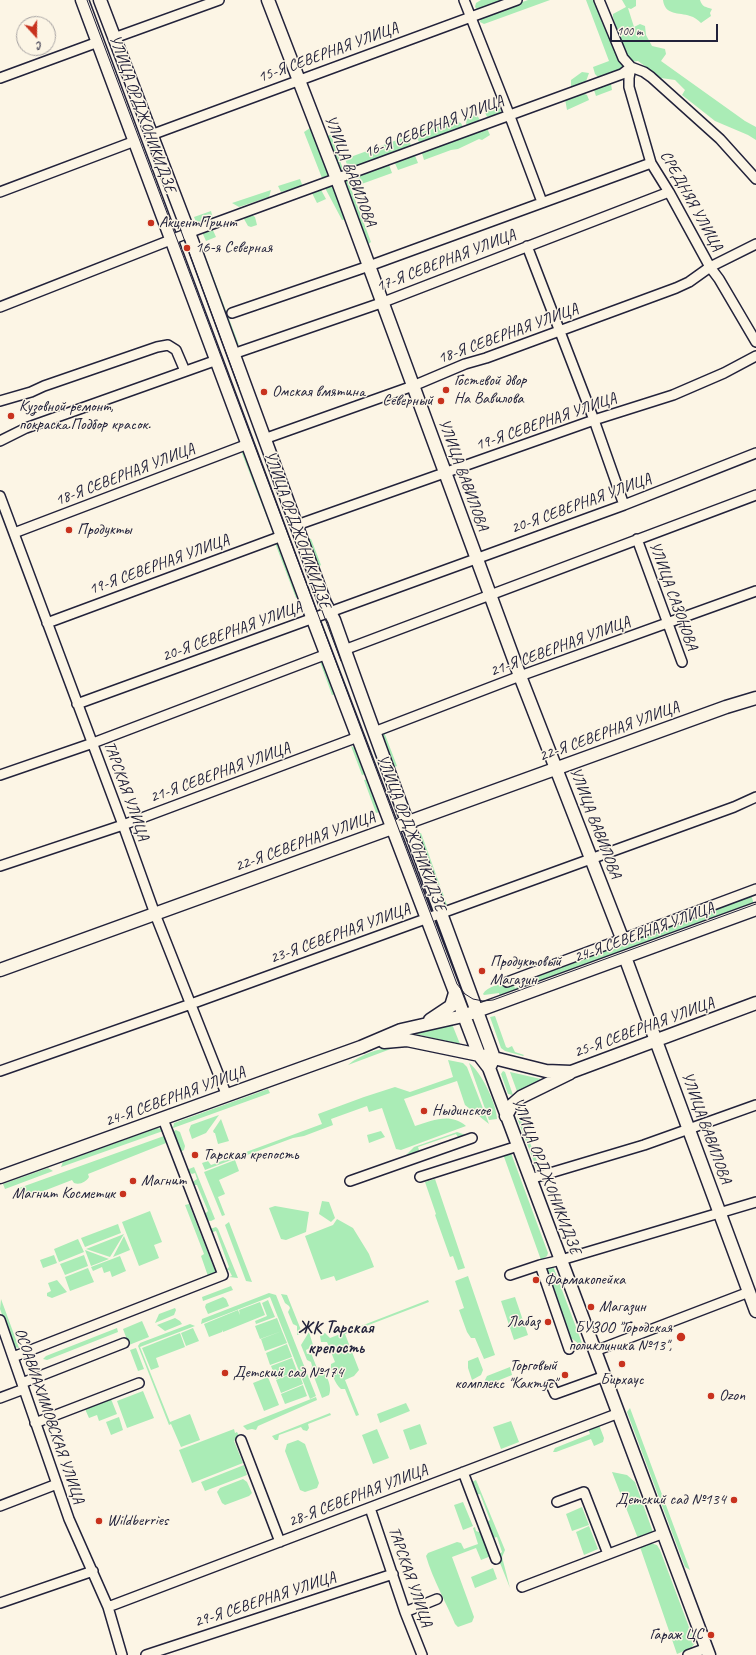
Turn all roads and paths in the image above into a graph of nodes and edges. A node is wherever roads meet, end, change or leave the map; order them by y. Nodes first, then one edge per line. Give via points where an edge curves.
1 (82, 0) edge
2 (100, 0) edge
3 (219, 0) edge
4 (268, 0) edge
5 (464, 0) edge
6 (517, 0) edge
7 (599, 0) edge
8 (470, 17) junction
9 (114, 38) junction
10 (98, 42) junction
11 (631, 67) junction
12 (0, 78) edge
13 (298, 80) junction
14 (509, 114) junction
15 (151, 135) junction
16 (135, 141) junction
17 (651, 163) junction
18 (337, 179) junction
19 (756, 179) edge
20 (0, 192) edge
21 (669, 192) junction
22 (542, 202) junction
23 (188, 233) junction
24 (171, 240) junction
25 (756, 244) edge
26 (527, 246) junction
27 (369, 266) junction
28 (710, 267) junction
29 (381, 303) junction
30 (0, 306) edge
31 (232, 313) dead end
32 (560, 332) junction
33 (756, 342) edge
34 (233, 354) junction
35 (756, 356) edge
36 (217, 360) junction
37 (185, 371) junction
38 (413, 386) junction
39 (0, 401) edge
40 (594, 420) junction
41 (264, 439) junction
42 (0, 441) edge
43 (248, 444) junction
44 (756, 453) edge
45 (445, 474) junction
46 (756, 495) edge
47 (0, 496) edge
48 (624, 504) junction
49 (297, 525) junction
50 (14, 533) junction
51 (282, 536) junction
52 (637, 540) junction
53 (477, 558) junction
54 (756, 591) edge
55 (491, 595) junction
56 (330, 612) junction
57 (312, 619) junction
58 (47, 623) junction
59 (668, 624) junction
60 (344, 650) junction
61 (327, 654) junction
62 (682, 662) dead end
63 (520, 676) junction
64 (756, 698) edge
65 (77, 704) junction
66 (374, 732) junction
67 (358, 738) junction
68 (93, 743) junction
69 (556, 768) junction
70 (0, 775) edge
71 (756, 797) edge
72 (407, 822) junction
73 (123, 825) junction
74 (392, 828) junction
75 (591, 858) junction
76 (0, 866) edge
77 (756, 889) edge
78 (756, 909) edge
79 (441, 913) junction
80 (155, 914) junction
81 (426, 918) junction
82 (622, 938) junction
83 (625, 957) junction
84 (0, 970) edge
85 (507, 982) dead end
86 (455, 993) junction
87 (756, 1003) edge
88 (191, 1004) junction
89 (477, 1011) junction
90 (463, 1016) junction
91 (424, 1024) junction
92 (656, 1040) junction
93 (361, 1047) junction
94 (479, 1055) junction
95 (492, 1063) junction
96 (0, 1071) edge
97 (571, 1072) junction
98 (226, 1096) junction
99 (756, 1106) edge
100 (506, 1116) junction
101 (163, 1119) junction
102 (689, 1129) junction
103 (472, 1138) dead end
104 (518, 1146) junction
105 (0, 1177) edge
106 (420, 1177) dead end
107 (530, 1179) junction
108 (350, 1181) dead end
109 (756, 1202) edge
110 (720, 1212) junction
111 (561, 1260) junction
112 (540, 1265) junction
113 (510, 1275) dead end
114 (749, 1292) junction
115 (756, 1311) edge
116 (0, 1320) edge
117 (124, 1343) dead end
118 (569, 1349) dead end
119 (595, 1351) junction
120 (13, 1357) junction
121 (604, 1376) junction
122 (139, 1382) dead end
123 (23, 1386) junction
124 (551, 1386) dead end
125 (0, 1398) edge
126 (619, 1413) junction
127 (36, 1423) junction
128 (241, 1440) dead end
129 (463, 1472) junction
130 (57, 1484) junction
131 (558, 1502) dead end
132 (0, 1506) edge
133 (370, 1508) junction
134 (664, 1533) junction
135 (280, 1542) junction
136 (608, 1554) junction
137 (496, 1559) dead end
138 (93, 1571) junction
139 (392, 1574) junction
140 (522, 1587) dead end
141 (437, 1600) dead end
142 (0, 1603) edge
143 (108, 1607) junction
144 (405, 1612) junction
145 (708, 1652) edge
146 (122, 1655) edge
147 (146, 1655) edge
148 (422, 1655) edge
149 (688, 1655) edge

1 - 10 main road, УЛИЦА ОРДЖОНИКИДЗЕ
2 - 9 main road, УЛИЦА ОРДЖОНИКИДЗЕ
3 - 9 street
4 - 13 main road, УЛИЦА ВАВИЛОВА
5 - 8 street
6 - 8 street, 15-Я СЕВЕРНАЯ УЛИЦА
7 - 11 street via 623,58
8 - 13 street, 15-Я СЕВЕРНАЯ УЛИЦА
8 - 14 street
9 - 15 main road, УЛИЦА ОРДЖОНИКИДЗЕ
10 - 12 street
10 - 16 main road, УЛИЦА ОРДЖОНИКИДЗЕ
11 - 14 street, 16-Я СЕВЕРНАЯ УЛИЦА via 622,74
11 - 17 street, СРЕДНЯЯ УЛИЦА via 629,87
11 - 19 street via 651,77 688,109 720,139
13 - 15 street, 15-Я СЕВЕРНАЯ УЛИЦА
13 - 18 main road, УЛИЦА ВАВИЛОВА
14 - 18 street, 16-Я СЕВЕРНАЯ УЛИЦА
14 - 22 street
15 - 23 main road, УЛИЦА ОРДЖОНИКИДЗЕ
16 - 20 street
16 - 24 main road, УЛИЦА ОРДЖОНИКИДЗЕ
17 - 21 street, СРЕДНЯЯ УЛИЦА
17 - 22 street, 17-Я СЕВЕРНАЯ УЛИЦА
18 - 23 street, 16-Я СЕВЕРНАЯ УЛИЦА
18 - 27 main road, УЛИЦА ВАВИЛОВА
21 - 26 street, 17-Я СЕВЕРНАЯ УЛИЦА
21 - 28 street, СРЕДНЯЯ УЛИЦА
22 - 27 street, 17-Я СЕВЕРНАЯ УЛИЦА
23 - 24 street, 16-Я СЕВЕРНАЯ УЛИЦА
23 - 34 main road, УЛИЦА ОРДЖОНИКИДЗЕ
24 - 30 street, 16-Я СЕВЕРНАЯ УЛИЦА
24 - 36 main road, УЛИЦА ОРДЖОНИКИДЗЕ
25 - 28 street, 18-Я СЕВЕРНАЯ УЛИЦА
26 - 29 street, 17-Я СЕВЕРНАЯ УЛИЦА
26 - 32 street
27 - 29 main road, УЛИЦА ВАВИЛОВА
27 - 31 street, 17-Я СЕВЕРНАЯ УЛИЦА
28 - 32 street, 18-Я СЕВЕРНАЯ УЛИЦА via 676,288
28 - 33 street, СРЕДНЯЯ УЛИЦА
29 - 34 street, 17-Я СЕВЕРНАЯ УЛИЦА
29 - 38 main road, УЛИЦА ВАВИЛОВА
32 - 38 street, 18-Я СЕВЕРНАЯ УЛИЦА via 464,364
32 - 40 street
34 - 41 main road, УЛИЦА ОРДЖОНИКИДЗЕ
35 - 40 street, 19-Я СЕВЕРНАЯ УЛИЦА via 673,395
36 - 37 street
36 - 43 main road, УЛИЦА ОРДЖОНИКИДЗЕ
37 - 39 street via 176,350 168,345
37 - 42 street via 26,428
38 - 41 street, 18-Я СЕВЕРНАЯ УЛИЦА
38 - 45 main road, УЛИЦА ВАВИЛОВА
40 - 45 street, 19-Я СЕВЕРНАЯ УЛИЦА
40 - 48 street
41 - 49 main road, УЛИЦА ОРДЖОНИКИДЗЕ
43 - 50 street, 18-Я СЕВЕРНАЯ УЛИЦА
43 - 51 main road, УЛИЦА ОРДЖОНИКИДЗЕ
44 - 48 street, 20-Я СЕВЕРНАЯ УЛИЦА
45 - 49 street, 19-Я СЕВЕРНАЯ УЛИЦА
45 - 53 main road, УЛИЦА ВАВИЛОВА
46 - 52 street
47 - 50 street, ТАРСКАЯ УЛИЦА
48 - 53 street, 20-Я СЕВЕРНАЯ УЛИЦА
49 - 56 main road, УЛИЦА ОРДЖОНИКИДЗЕ
50 - 58 street, ТАРСКАЯ УЛИЦА
51 - 57 main road, УЛИЦА ОРДЖОНИКИДЗЕ
51 - 58 street, 19-Я СЕВЕРНАЯ УЛИЦА
52 - 55 street
52 - 59 street, УЛИЦА САЗОНОВА
53 - 55 main road, УЛИЦА ВАВИЛОВА
53 - 56 street, 20-Я СЕВЕРНАЯ УЛИЦА
54 - 59 street, 21-Я СЕВЕРНАЯ УЛИЦА
55 - 60 street
55 - 63 main road, УЛИЦА ВАВИЛОВА
56 - 57 street, 20-Я СЕВЕРНАЯ УЛИЦА
56 - 60 main road, УЛИЦА ОРДЖОНИКИДЗЕ
57 - 61 main road, УЛИЦА ОРДЖОНИКИДЗЕ
57 - 65 street, 20-Я СЕВЕРНАЯ УЛИЦА
58 - 65 street, ТАРСКАЯ УЛИЦА
59 - 62 street, УЛИЦА САЗОНОВА
59 - 63 street, 21-Я СЕВЕРНАЯ УЛИЦА
60 - 66 main road, УЛИЦА ОРДЖОНИКИДЗЕ
61 - 67 main road, УЛИЦА ОРДЖОНИКИДЗЕ
61 - 68 street
63 - 66 street, 21-Я СЕВЕРНАЯ УЛИЦА
63 - 69 main road, УЛИЦА ВАВИЛОВА
64 - 69 main road, 22-Я СЕВЕРНАЯ УЛИЦА
65 - 68 street, ТАРСКАЯ УЛИЦА
66 - 72 main road, УЛИЦА ОРДЖОНИКИДЗЕ
67 - 73 street, 21-Я СЕВЕРНАЯ УЛИЦА
67 - 74 main road, УЛИЦА ОРДЖОНИКИДЗЕ
68 - 70 street
68 - 73 street, ТАРСКАЯ УЛИЦА
69 - 72 main road, 22-Я СЕВЕРНАЯ УЛИЦА
69 - 75 main road, УЛИЦА ВАВИЛОВА
71 - 75 street, 23-Я СЕВЕРНАЯ УЛИЦА
72 - 74 main road, 22-Я СЕВЕРНАЯ УЛИЦА
72 - 79 main road, УЛИЦА ОРДЖОНИКИДЗЕ
73 - 76 street, 21-Я СЕВЕРНАЯ УЛИЦА
73 - 80 street, ТАРСКАЯ УЛИЦА
74 - 80 main road, 22-Я СЕВЕРНАЯ УЛИЦА
74 - 81 main road, УЛИЦА ОРДЖОНИКИДЗЕ
75 - 79 street, 23-Я СЕВЕРНАЯ УЛИЦА
75 - 82 main road, УЛИЦА ВАВИЛОВА
77 - 82 street, 24-Я СЕВЕРНАЯ УЛИЦА
78 - 83 main road, 24-Я СЕВЕРНАЯ УЛИЦА
79 - 81 street, 23-Я СЕВЕРНАЯ УЛИЦА
79 - 89 main road, УЛИЦА ОРДЖОНИКИДЗЕ
80 - 84 main road, 22-Я СЕВЕРНАЯ УЛИЦА
80 - 88 street, ТАРСКАЯ УЛИЦА
81 - 86 main road, УЛИЦА ОРДЖОНИКИДЗЕ
81 - 88 street, 23-Я СЕВЕРНАЯ УЛИЦА
82 - 85 street, 24-Я СЕВЕРНАЯ УЛИЦА
83 - 89 main road, 24-Я СЕВЕРНАЯ УЛИЦА
83 - 92 main road, УЛИЦА ВАВИЛОВА
86 - 90 main road, УЛИЦА ОРДЖОНИКИДЗЕ
86 - 91 main road via 454,1002 448,1010
87 - 92 main road, 25-Я СЕВЕРНАЯ УЛИЦА
88 - 96 street, 23-Я СЕВЕРНАЯ УЛИЦА
88 - 98 street, ТАРСКАЯ УЛИЦА
89 - 90 main road, 24-Я СЕВЕРНАЯ УЛИЦА
89 - 95 main road, УЛИЦА ОРДЖОНИКИДЗЕ
90 - 91 main road, 24-Я СЕВЕРНАЯ УЛИЦА
90 - 94 main road, УЛИЦА ОРДЖОНИКИДЗЕ
91 - 93 main road, 24-Я СЕВЕРНАЯ УЛИЦА
92 - 97 main road, 25-Я СЕВЕРНАЯ УЛИЦА
92 - 102 main road, УЛИЦА ВАВИЛОВА
93 - 94 main road, 24-Я СЕВЕРНАЯ УЛИЦА via 407,1040
93 - 98 main road, 24-Я СЕВЕРНАЯ УЛИЦА
94 - 95 main road, УЛИЦА ОРДЖОНИКИДЗЕ
95 - 97 main road, 25-Я СЕВЕРНАЯ УЛИЦА
95 - 100 main road, УЛИЦА ОРДЖОНИКИДЗЕ
97 - 100 main road via 521,1097 512,1105
98 - 101 main road, 24-Я СЕВЕРНАЯ УЛИЦА
99 - 102 street
100 - 104 main road, УЛИЦА ОРДЖОНИКИДЗЕ
101 - 105 main road, 24-Я СЕВЕРНАЯ УЛИЦА
101 - 120 street via 224,1275
102 - 107 street
102 - 110 main road, УЛИЦА ВАВИЛОВА
103 - 108 street
104 - 106 street
104 - 107 main road, УЛИЦА ОРДЖОНИКИДЗЕ
107 - 111 main road, УЛИЦА ОРДЖОНИКИДЗЕ
109 - 110 street
110 - 111 street
110 - 114 main road, УЛИЦА ВАВИЛОВА
111 - 112 street
111 - 119 main road, УЛИЦА ОРДЖОНИКИДЗЕ
112 - 113 street
112 - 118 street
114 - 115 main road, УЛИЦА ВАВИЛОВА
114 - 119 street
116 - 120 street, ОСОАВИАХИМОВСКАЯ УЛИЦА
117 - 123 street
119 - 121 main road, УЛИЦА ОРДЖОНИКИДЗЕ
120 - 123 street, ОСОАВИАХИМОВСКАЯ УЛИЦА
121 - 124 street via 554,1394
121 - 126 main road, УЛИЦА ОРДЖОНИКИДЗЕ
122 - 127 street
123 - 125 street
123 - 127 street, ОСОАВИАХИМОВСКАЯ УЛИЦА
126 - 129 street, 28-Я СЕВЕРНАЯ УЛИЦА
126 - 134 main road, УЛИЦА ОРДЖОНИКИДЗЕ
127 - 130 street, ОСОАВИАХИМОВСКАЯ УЛИЦА
128 - 135 street
129 - 133 street, 28-Я СЕВЕРНАЯ УЛИЦА
129 - 137 street
130 - 132 street
130 - 138 street, ОСОАВИАХИМОВСКАЯ УЛИЦА via 69,1519
131 - 136 street via 584,1492
133 - 135 street, 28-Я СЕВЕРНАЯ УЛИЦА
133 - 139 street, ТАРСКАЯ УЛИЦА
134 - 136 street
134 - 145 main road, УЛИЦА ОРДЖОНИКИДЗЕ
135 - 143 street, 28-Я СЕВЕРНАЯ УЛИЦА
136 - 140 street
138 - 142 street
138 - 143 street, ОСОАВИАХИМОВСКАЯ УЛИЦА
139 - 144 street, ТАРСКАЯ УЛИЦА
139 - 147 street, 29-Я СЕВЕРНАЯ УЛИЦА
141 - 144 street
143 - 146 street, ОСОАВИАХИМОВСКАЯ УЛИЦА
144 - 148 street, ТАРСКАЯ УЛИЦА
145 - 149 street

